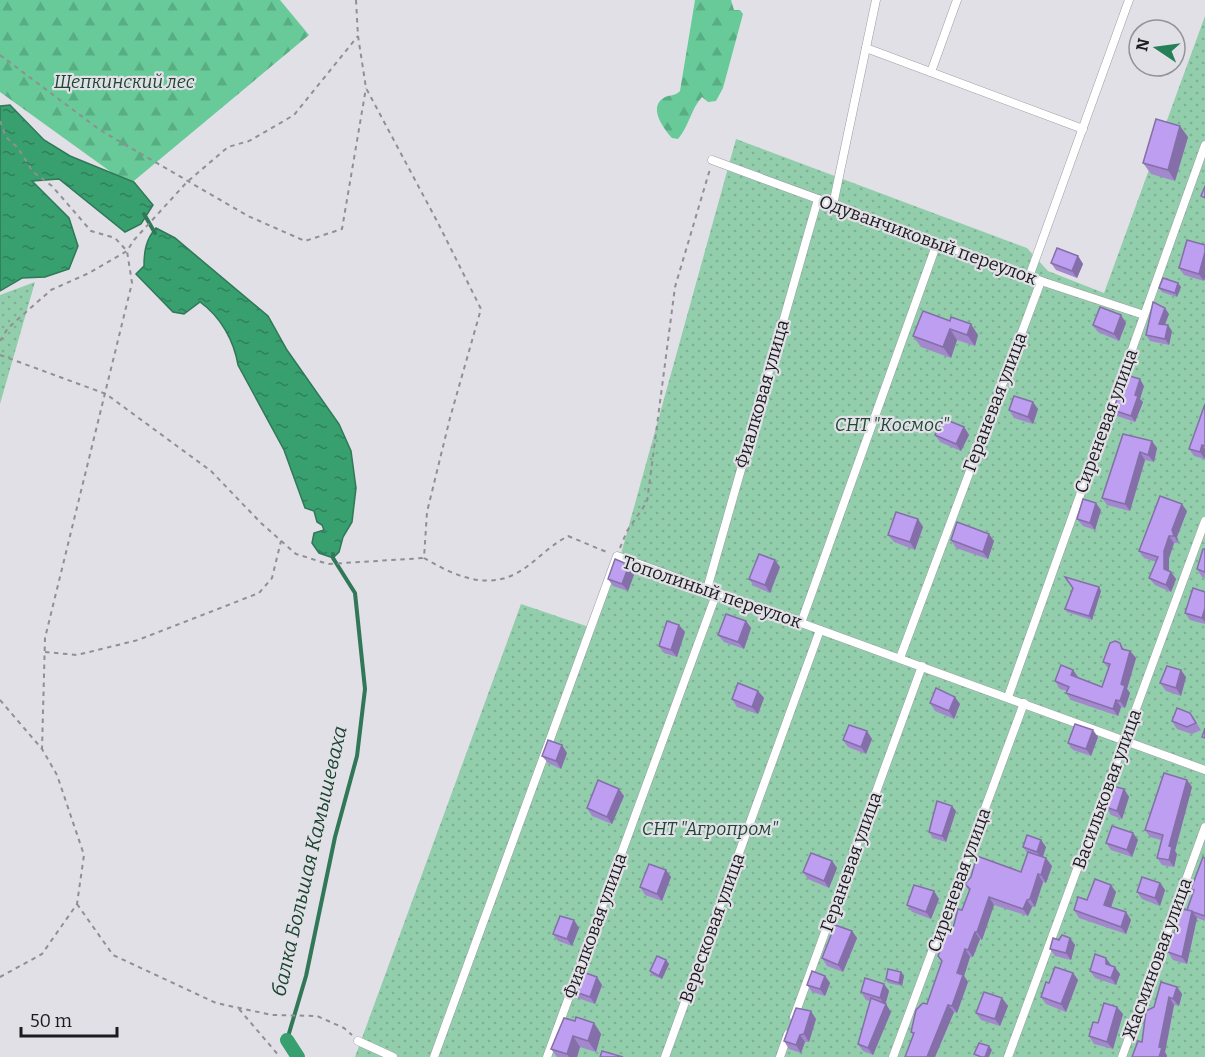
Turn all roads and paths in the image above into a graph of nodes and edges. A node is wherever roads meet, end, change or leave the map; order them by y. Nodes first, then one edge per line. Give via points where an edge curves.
1 (356, 0) edge
2 (876, 0) edge
3 (957, 0) edge
4 (1129, 0) edge
5 (358, 36) junction
6 (866, 48) junction
7 (0, 55) edge
8 (931, 72) junction
9 (366, 88) junction
10 (0, 122) edge
11 (1083, 129) junction
12 (1205, 145) edge
13 (712, 160) joint
14 (188, 182) junction
15 (818, 199) junction
16 (833, 205) junction
17 (937, 243) junction
18 (127, 251) junction
19 (1029, 277) junction
20 (1041, 281) junction
21 (1144, 315) junction
22 (0, 341) edge
23 (0, 355) edge
24 (106, 394) junction
25 (1205, 520) edge
26 (281, 541) junction
27 (617, 556) junction
28 (424, 558) junction
29 (707, 589) junction
30 (717, 592) junction
31 (801, 623) junction
32 (820, 630) junction
33 (45, 651) junction
34 (900, 658) junction
35 (922, 666) junction
36 (1008, 697) junction
37 (0, 699) edge
38 (1024, 703) junction
39 (1125, 740) junction
40 (42, 749) junction
41 (1205, 770) edge
42 (1205, 827) edge
43 (77, 904) junction
44 (0, 977) edge
45 (238, 1009) junction
46 (358, 1041) joint
47 (280, 1057) edge
48 (393, 1057) edge
49 (434, 1057) edge
50 (547, 1057) edge
51 (665, 1057) edge
52 (780, 1057) edge
53 (893, 1057) edge
54 (1008, 1057) edge
55 (1122, 1057) edge

1 - 5 path
2 - 6 lane
3 - 8 lane
4 - 11 lane
5 - 9 path
5 - 14 path via 294,115 249,141 228,147
6 - 8 lane
6 - 16 lane
7 - 14 path via 100,130
8 - 11 lane
9 - 14 path via 342,229 305,241 248,216
9 - 28 path via 481,309 427,512
10 - 18 path via 33,172 52,186 91,231 115,237
11 - 19 lane
12 - 21 lane, Сиреневая улица
13 - 15 lane, Одуванчиковый переулок
13 - 27 path via 675,287 647,502 627,531
14 - 18 path
15 - 16 lane, Одуванчиковый переулок
15 - 29 lane, Фиалковая улица
16 - 17 lane, Одуванчиковый переулок
17 - 19 lane, Одуванчиковый переулок
17 - 31 lane
18 - 22 path via 51,290 8,328
18 - 24 path via 132,283
19 - 20 lane, Одуванчиковый переулок
20 - 21 lane, Одуванчиковый переулок
20 - 34 lane, Гераневая улица
21 - 36 lane, Сиреневая улица
23 - 24 path
24 - 26 path via 211,471
24 - 33 path via 45,638
25 - 39 lane, Васильковая улица
26 - 28 path via 296,555 328,564
26 - 33 path via 272,578 260,592 138,640 77,655
27 - 28 path via 568,536 549,546 516,574 488,582 449,573
27 - 29 lane, Тополиный переулок
27 - 49 lane, Тополиный переулок
29 - 30 lane, Тополиный переулок
30 - 31 lane, Тополиный переулок
30 - 50 lane, Фиалковая улица
31 - 32 lane, Тополиный переулок
32 - 34 lane, Тополиный переулок
32 - 51 lane, Вересковая улица
33 - 40 path
34 - 35 lane, Тополиный переулок
35 - 36 lane, Тополиный переулок
35 - 52 lane, Гераневая улица
36 - 38 lane, Тополиный переулок
37 - 40 path
38 - 39 lane, Тополиный переулок
38 - 53 lane, Сиреневая улица
39 - 41 lane, Тополиный переулок
39 - 54 lane, Васильковая улица
40 - 43 path via 57,775 84,855
42 - 55 lane, Жасминовая улица
43 - 44 path via 42,954
43 - 45 path via 113,955 216,1003
45 - 46 path via 317,1016 344,1028
45 - 47 path
46 - 48 lane

